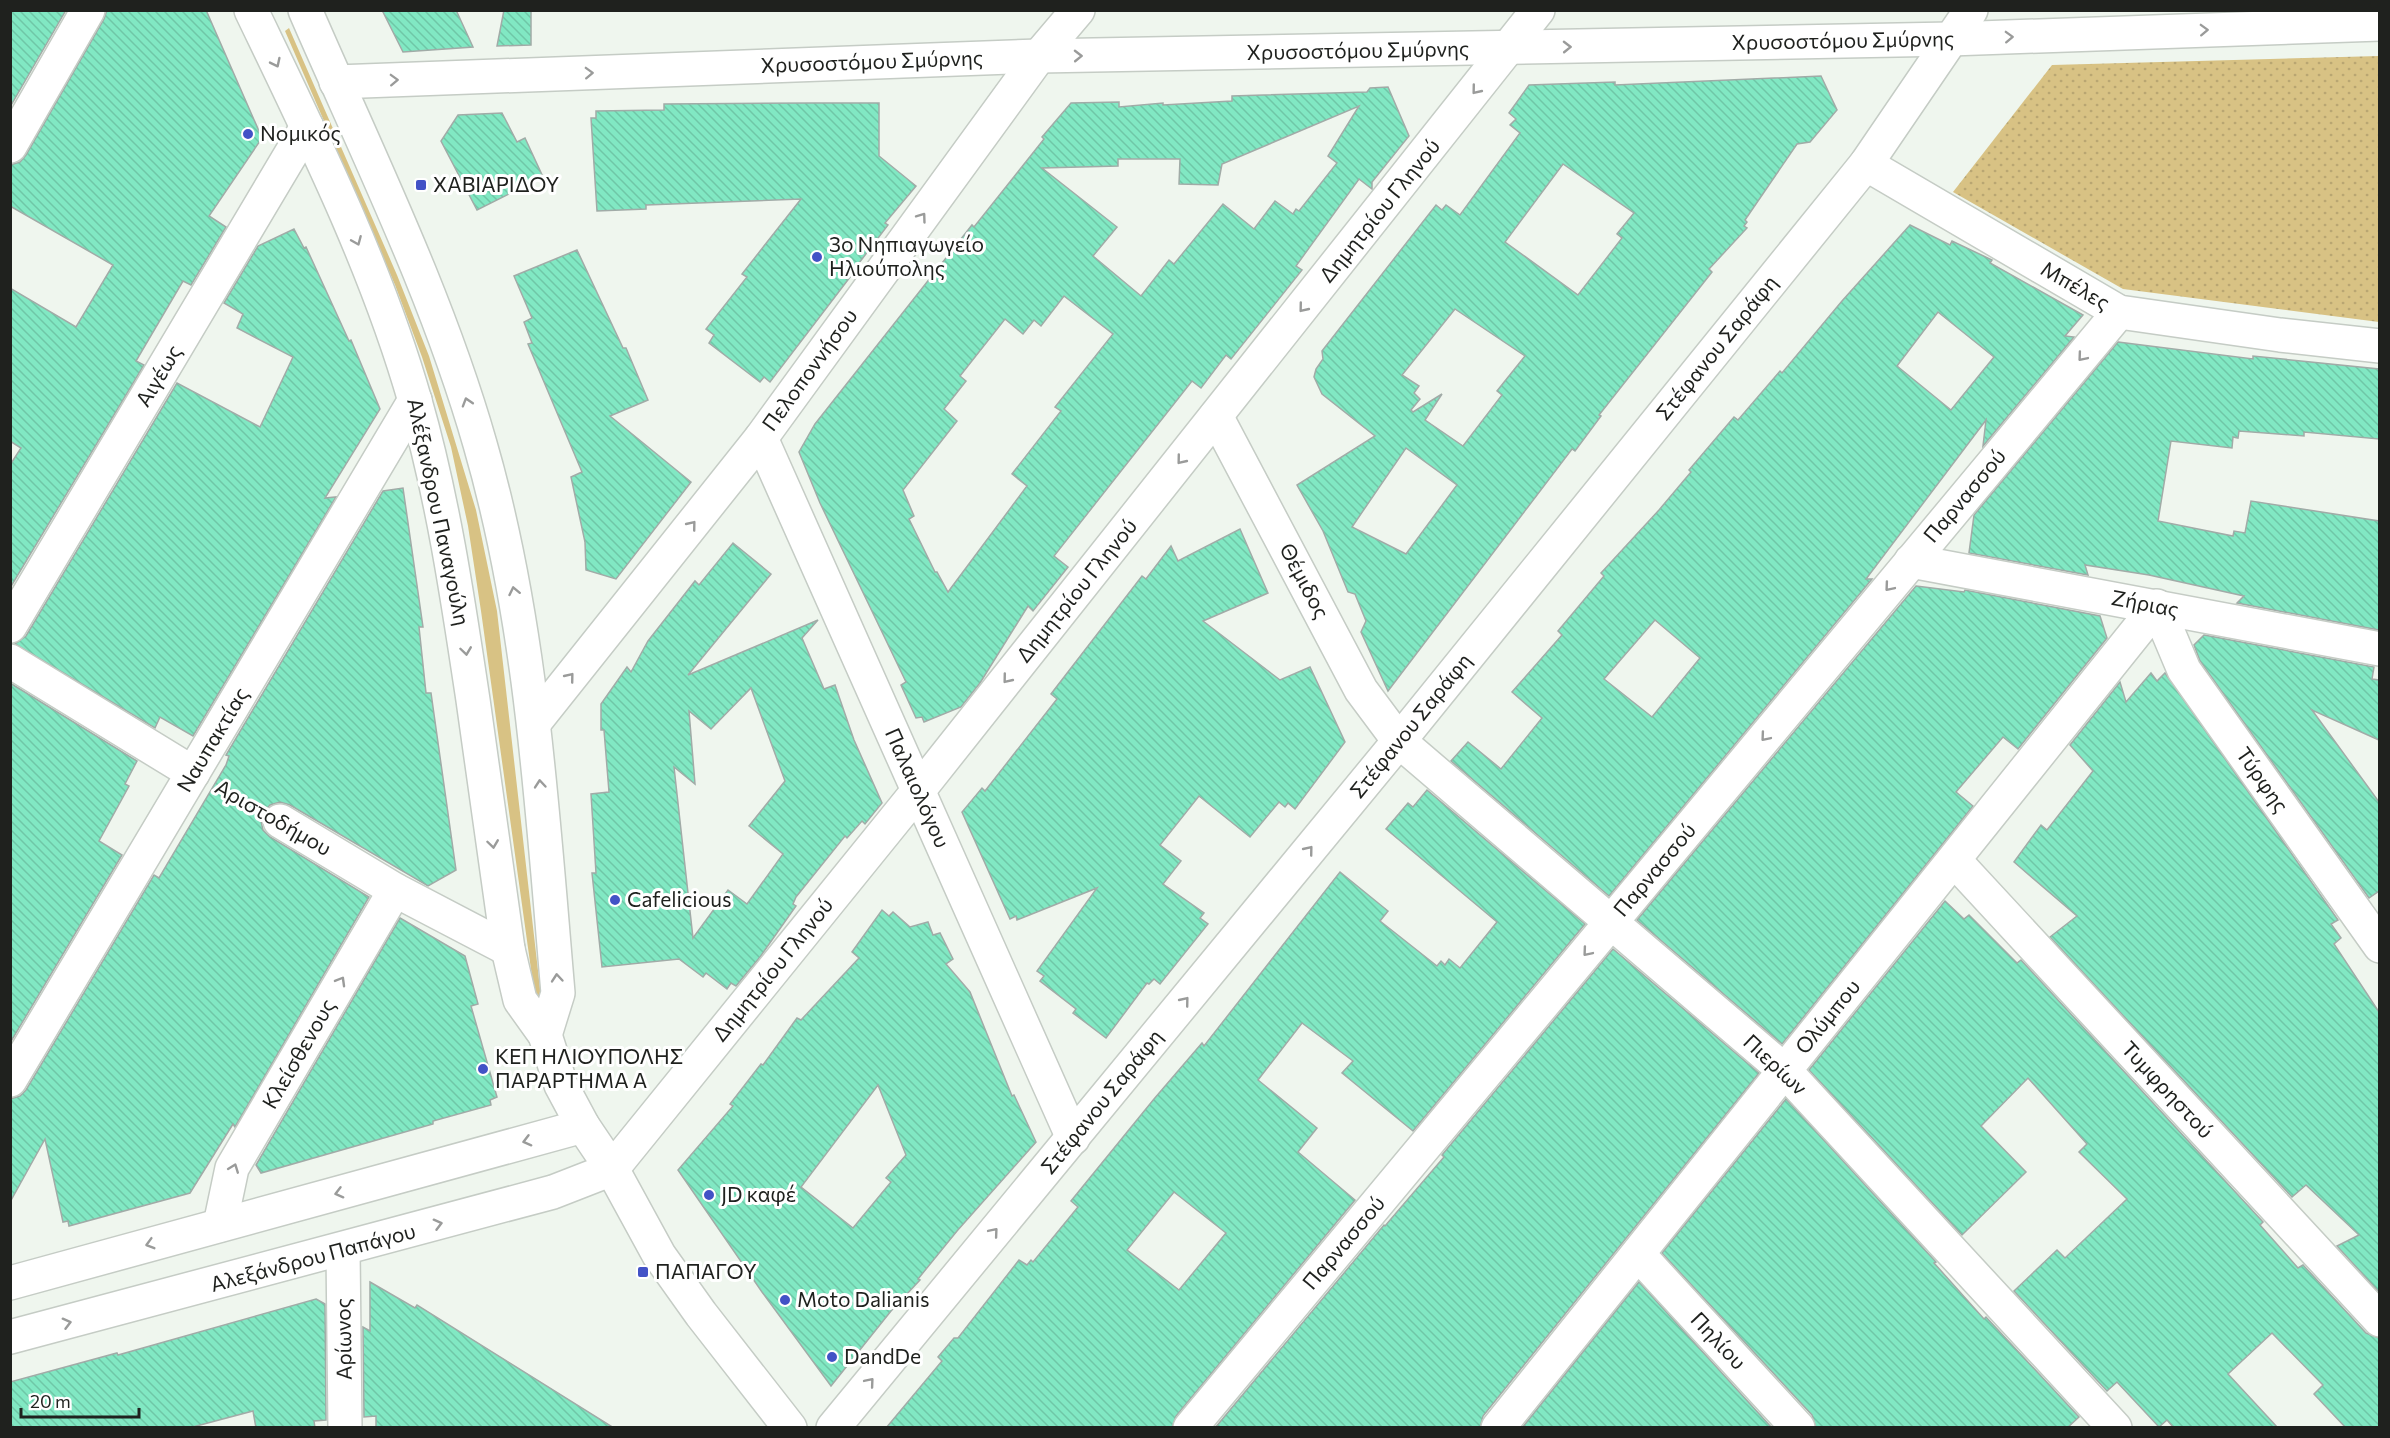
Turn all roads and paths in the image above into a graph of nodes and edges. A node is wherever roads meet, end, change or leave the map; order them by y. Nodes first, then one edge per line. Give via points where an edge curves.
1 (88, 10) edge
2 (287, 10) edge
3 (304, 10) edge
4 (1078, 10) edge
5 (1538, 10) edge
6 (1971, 10) edge
7 (254, 17) edge
8 (2379, 24) edge
9 (1951, 39) junction
10 (1509, 48) junction
11 (1039, 56) junction
12 (336, 82) junction
13 (307, 127) junction
14 (10, 146) edge
15 (1866, 164) junction
16 (2119, 312) junction
17 (2379, 346) edge
18 (415, 400) junction
19 (1216, 416) junction
20 (761, 438) junction
21 (1911, 561) junction
22 (2157, 606) junction
23 (10, 626) edge
24 (2379, 649) edge
25 (10, 661) edge
26 (534, 723) junction
27 (1399, 741) junction
28 (193, 773) junction
29 (918, 791) junction
30 (280, 821) joint
31 (1954, 860) junction
32 (395, 890) junction
33 (1611, 922) junction
34 (2379, 946) edge
35 (508, 949) junction
36 (545, 1035) junction
37 (1785, 1071) junction
38 (10, 1080) edge
39 (583, 1126) junction
40 (1073, 1138) junction
41 (612, 1168) junction
42 (220, 1225) junction
43 (343, 1250) junction
44 (1638, 1254) junction
45 (10, 1283) edge
46 (2379, 1320) edge
47 (10, 1337) edge
48 (345, 1428) edge
49 (790, 1428) edge
50 (833, 1428) edge
51 (1190, 1428) edge
52 (1498, 1428) edge
53 (1798, 1428) edge
54 (2115, 1428) edge

1 - 14 street
2 - 7 street
3 - 12 street
4 - 11 street, Πελοποννήσου
5 - 10 street, Δημητρίου Γληνού
6 - 9 street, Στέφανου Σαράφη
7 -> 13 street, Αλέξανδρου Παναγούλη
9 -> 8 street, Χρυσοστόμου Σμύρνης
10 -> 9 street, Χρυσοστόμου Σμύρνης
9 - 15 street, Στέφανου Σαράφη
11 -> 10 street, Χρυσοστόμου Σμύρνης
10 -> 19 street, Δημητρίου Γληνού
12 -> 11 street, Χρυσοστόμου Σμύρνης
20 -> 11 street, Πελοποννήσου
26 -> 12 street via 519,612 472,416 420,274
13 -> 18 street, Αλέξανδρου Παναγούλη via 387,311
13 - 23 street, Αιγέως
15 - 16 street, Μπέλες
15 - 27 street, Στέφανου Σαράφη
16 - 17 street, Μπέλες
16 -> 21 street, Παρνασσού
18 - 28 street, Ναυπακτίας
18 -> 35 street, Αλέξανδρου Παναγούλη via 433,471 460,616
19 - 27 street, Θέμιδος via 1362,690
19 -> 29 street, Δημητρίου Γληνού
26 -> 20 street, Πελοποννήσου
20 - 29 street, Παλαιολόγου
21 - 22 street, Ζήριας
21 -> 33 street, Παρνασσού
22 - 24 street, Ζήριας
22 - 31 street, Ολύμπου
22 - 34 street, Τύρφης via 2184,670
25 - 28 street, Αριστοδήμου
36 -> 26 street via 558,993
27 - 33 street, Πιερίων
40 -> 27 street, Στέφανου Σαράφη
28 - 30 path, Αριστοδήμου
28 - 38 street, Ναυπακτίας
29 - 40 street, Παλαιολόγου
29 - 41 street, Δημητρίου Γληνού
30 - 32 street, Αριστοδήμου
31 - 37 street, Ολύμπου
31 - 46 street, Τυμφρηστού
32 - 35 street, Αριστοδήμου
42 -> 32 street, Κλείσθενους via 232,1168
33 - 37 street, Πιερίων
33 -> 51 street, Παρνασσού
35 - 36 street, Αλέξανδρου Παναγούλη via 520,1000
36 - 39 street, Αλέξανδρου Παναγούλη via 561,1085
37 - 44 street, Ολύμπου
37 - 54 street, Πιερίων
39 - 41 street, Αλέξανδρου Παναγούλη
39 -> 42 street
50 -> 40 street, Στέφανου Σαράφη
43 -> 41 street, Αλεξάνδρου Παπάγου via 553,1192
41 - 49 street, Αλέξανδρου Παναγούλη via 659,1255
42 -> 45 street
47 -> 43 street, Αλεξάνδρου Παπάγου
43 - 48 street, Αρίωνος
44 - 52 street, Ολύμπου
44 - 53 street, Πηλίου

